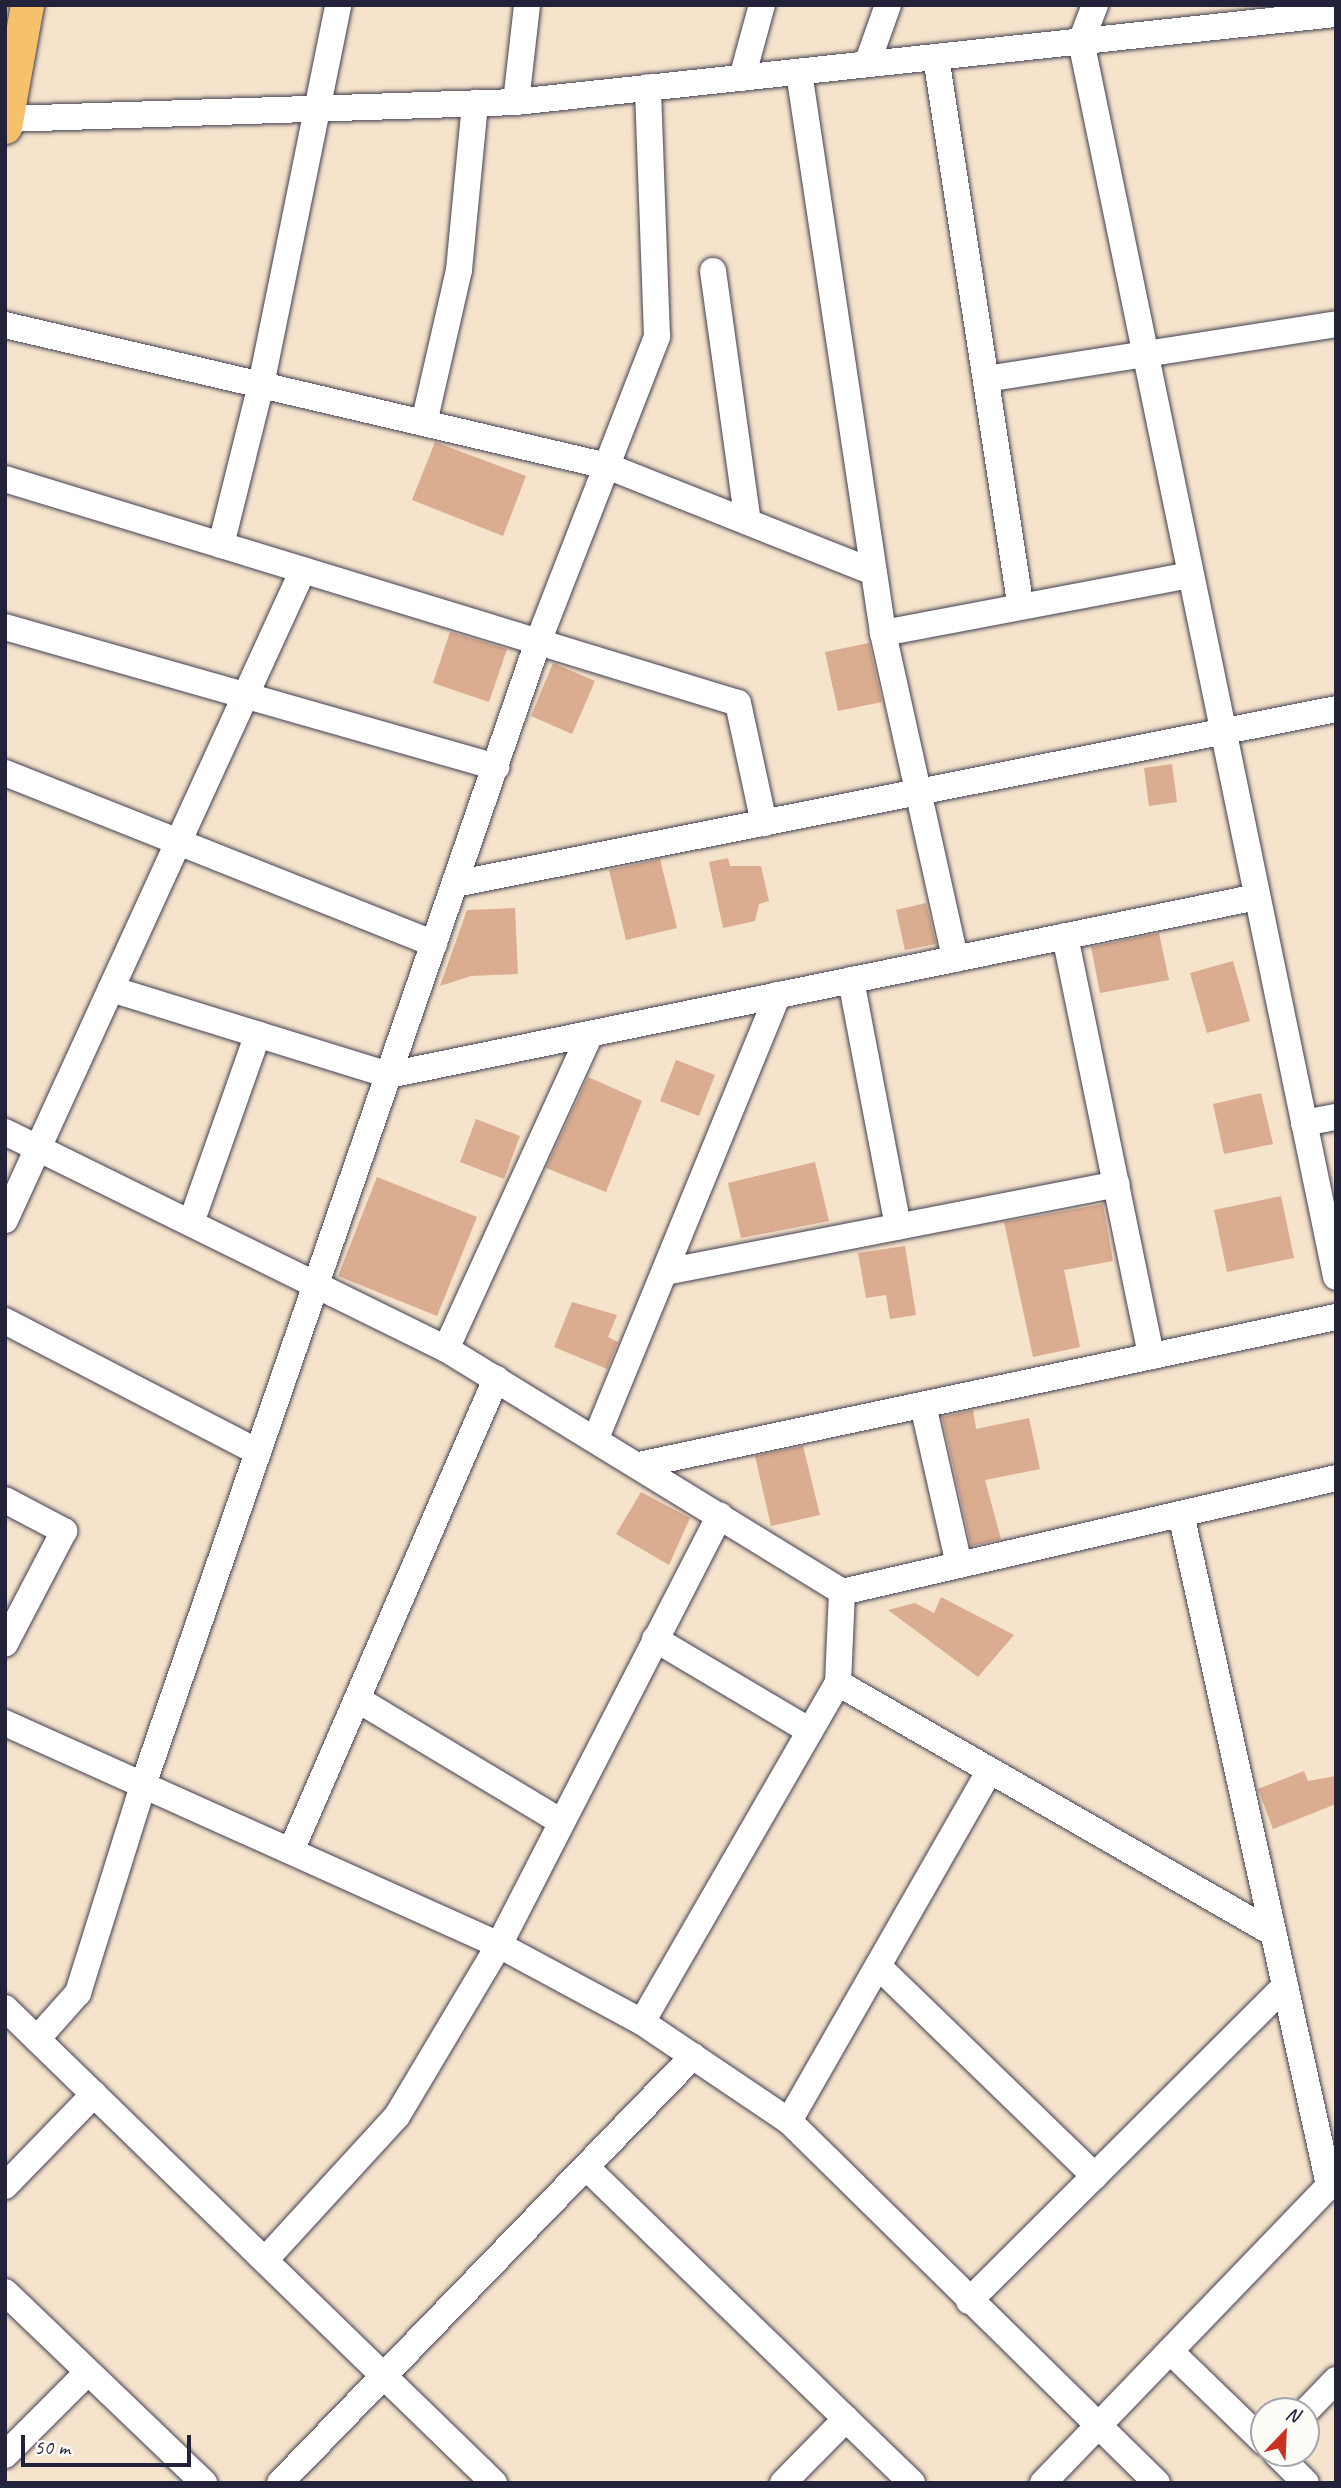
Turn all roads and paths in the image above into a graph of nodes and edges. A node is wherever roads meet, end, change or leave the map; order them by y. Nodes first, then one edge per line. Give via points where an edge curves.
1 (27, 5) edge
2 (338, 5) edge
3 (527, 5) edge
4 (762, 5) edge
5 (888, 5) edge
6 (1095, 5) edge
7 (1336, 14) edge
8 (1081, 41) junction
9 (936, 57) junction
10 (867, 64) junction
11 (799, 72) junction
12 (742, 78) junction
13 (648, 88) junction
14 (516, 102) junction
15 (475, 103) junction
16 (320, 108) junction
17 (6, 123) edge
18 (713, 271) dead end
19 (1336, 324) edge
20 (5, 325) edge
21 (1144, 354) junction
22 (986, 379) junction
23 (261, 386) junction
24 (424, 423) junction
25 (607, 466) junction
26 (5, 479) edge
27 (748, 522) junction
28 (221, 545) junction
29 (303, 570) junction
30 (874, 572) junction
31 (1191, 575) junction
32 (1020, 602) junction
33 (5, 627) edge
34 (883, 632) junction
35 (538, 642) junction
36 (245, 695) junction
37 (1336, 709) edge
38 (1223, 732) junction
39 (496, 766) junction
40 (5, 773) edge
41 (914, 794) junction
42 (764, 823) junction
43 (178, 842) junction
44 (455, 884) junction
45 (1257, 897) junction
46 (1065, 936) junction
47 (434, 944) junction
48 (955, 959) junction
49 (850, 980) junction
50 (111, 989) junction
51 (778, 995) junction
52 (258, 1034) junction
53 (590, 1034) junction
54 (389, 1075) junction
55 (1336, 1116) edge
56 (1304, 1123) junction
57 (5, 1132) edge
58 (39, 1146) junction
59 (1116, 1184) junction
60 (5, 1220) edge
61 (192, 1220) junction
62 (898, 1227) junction
63 (665, 1272) junction
64 (1336, 1277) edge
65 (318, 1281) junction
66 (1336, 1317) edge
67 (5, 1321) edge
68 (446, 1349) junction
69 (1151, 1356) junction
70 (496, 1379) junction
71 (923, 1405) junction
72 (596, 1438) junction
73 (258, 1452) junction
74 (639, 1465) junction
75 (1336, 1478) edge
76 (5, 1500) edge
77 (1181, 1514) junction
78 (720, 1515) junction
79 (959, 1565) junction
80 (842, 1592) junction
81 (655, 1639) junction
82 (5, 1644) edge
83 (838, 1683) junction
84 (358, 1699) junction
85 (5, 1723) edge
86 (810, 1731) junction
87 (988, 1774) junction
88 (143, 1785) junction
89 (561, 1822) junction
90 (291, 1852) junction
91 (1273, 1934) junction
92 (499, 1945) junction
93 (878, 1966) junction
94 (1285, 1986) junction
95 (5, 2008) edge
96 (642, 2022) junction
97 (37, 2039) junction
98 (693, 2056) junction
99 (94, 2094) junction
100 (789, 2121) junction
101 (586, 2167) junction
102 (1095, 2176) junction
103 (1333, 2182) edge
104 (5, 2186) edge
105 (265, 2260) junction
106 (5, 2292) edge
107 (969, 2301) junction
108 (1170, 2351) junction
109 (88, 2372) junction
110 (384, 2376) junction
111 (1336, 2380) edge
112 (1320, 2397) edge
113 (846, 2419) junction
114 (1098, 2426) junction
115 (1250, 2428) edge
116 (5, 2455) edge
117 (204, 2483) edge
118 (280, 2483) edge
119 (494, 2483) edge
120 (783, 2483) edge
121 (912, 2483) edge
122 (1043, 2483) edge
123 (1157, 2483) edge

1 - 17 main road
2 - 16 street
3 - 14 street
4 - 12 street
5 - 10 street
6 - 8 street
7 - 8 street
8 - 9 street
8 - 21 street
9 - 10 street
9 - 22 street
10 - 11 street
11 - 12 street
11 - 30 street
12 - 13 street
13 - 14 street
13 - 25 street via 657,335
14 - 15 street
15 - 16 street
15 - 24 street via 458,270
16 - 17 street
16 - 23 street
18 - 27 street
19 - 21 street
20 - 23 street
21 - 22 street
21 - 31 street
22 - 32 street
23 - 24 street
23 - 28 street
24 - 25 street
25 - 27 street
25 - 35 street
26 - 28 street
27 - 30 street
28 - 29 street
29 - 35 street
29 - 36 street
30 - 34 street
31 - 32 street
31 - 38 street
32 - 34 street
33 - 36 street
34 - 41 street
35 - 39 street
35 - 42 street via 738,703
36 - 39 street
36 - 43 street
37 - 38 street
38 - 41 street
38 - 45 street
39 - 44 street
40 - 43 street
41 - 42 street
41 - 48 street
42 - 44 street
43 - 47 street
43 - 50 street
44 - 47 street
45 - 46 street
45 - 56 street
46 - 48 street
46 - 59 street
47 - 54 street
48 - 49 street
49 - 51 street
49 - 62 street
50 - 52 street
50 - 58 street
51 - 53 street
51 - 63 street
52 - 54 street
52 - 61 street
53 - 54 street
53 - 68 street
54 - 65 street
55 - 56 street
56 - 64 street
57 - 58 street
58 - 60 street
58 - 61 street
59 - 62 street
59 - 69 street
61 - 65 street
62 - 63 street
63 - 72 street
65 - 68 street
65 - 73 street
66 - 69 street
67 - 73 street
68 - 70 street
69 - 71 street
70 - 72 street
70 - 84 street
71 - 74 street
71 - 79 street
72 - 74 street
73 - 88 street
74 - 78 street
75 - 77 street
76 - 82 street via 64,1531
77 - 79 street
77 - 91 street
78 - 80 street
78 - 81 street
79 - 80 street
80 - 83 street
81 - 86 street
81 - 89 street
83 - 86 street
83 - 87 street
84 - 89 street
84 - 90 street
85 - 88 street
86 - 96 street
87 - 91 street
87 - 93 street
88 - 90 street
88 - 97 street via 78,1993
89 - 92 street
90 - 92 street
91 - 94 street
92 - 96 street
92 - 105 street via 397,2116
93 - 100 street
93 - 102 street
94 - 102 street
94 - 103 street
95 - 97 street
96 - 98 street
97 - 99 street
98 - 100 street
98 - 101 street
99 - 104 street
99 - 105 street
100 - 107 street
101 - 110 street
101 - 113 street
102 - 107 street
103 - 108 street
105 - 110 street
106 - 109 street
107 - 114 street
108 - 114 street
108 - 115 street
109 - 116 street
109 - 117 street
110 - 118 street
110 - 119 street
111 - 112 street
113 - 120 street
113 - 121 street
114 - 122 street
114 - 123 street

